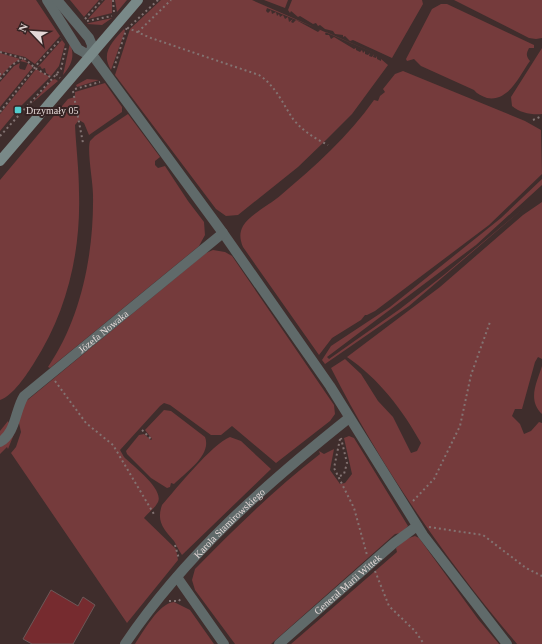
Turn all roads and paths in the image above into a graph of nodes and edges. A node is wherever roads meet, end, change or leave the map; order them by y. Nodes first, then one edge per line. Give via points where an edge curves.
1 (47, 0) edge
2 (57, 0) edge
3 (102, 0) edge
4 (113, 0) edge
5 (138, 0) edge
6 (158, 0) edge
7 (171, 0) edge
8 (115, 15) dead end
9 (83, 24) junction
10 (138, 32) junction
11 (69, 36) junction
12 (0, 52) edge
13 (91, 53) junction
14 (23, 58) junction
15 (35, 68) junction
16 (0, 76) edge
17 (52, 78) junction
18 (72, 90) dead end
19 (0, 112) edge
20 (542, 116) edge
21 (533, 120) dead end
22 (0, 136) edge
23 (83, 143) dead end
24 (328, 145) dead end
25 (0, 161) edge
26 (223, 233) junction
27 (490, 322) dead end
28 (50, 374) junction
29 (350, 418) junction
30 (142, 430) dead end
31 (151, 439) dead end
32 (0, 442) edge
33 (340, 476) junction
34 (411, 503) dead end
35 (155, 516) dead end
36 (417, 526) junction
37 (175, 545) dead end
38 (180, 562) dead end
39 (372, 567) junction
40 (542, 576) edge
41 (177, 577) junction
42 (125, 644) edge
43 (224, 644) edge
44 (279, 644) edge
45 (424, 644) edge
46 (507, 644) edge

1 - 11 street
2 - 9 street
3 - 9 path
4 - 8 path
5 - 13 main road
6 - 10 path via 128,28
7 - 10 path
9 - 13 street via 92,45
10 - 24 path via 260,75 266,79 294,119 308,134
11 - 13 street via 78,49
11 - 15 path
11 - 17 path via 61,69
12 - 14 path
13 - 25 main road
13 - 26 street
14 - 15 path
14 - 16 path
15 - 17 path
15 - 19 path
17 - 22 path
18 - 23 path
20 - 21 path
26 - 28 street, Józefa Nowaka
26 - 29 street
27 - 34 path via 471,375 460,426 434,478
28 - 32 street, Józefa Nowaka via 24,396 17,408 11,430
28 - 35 path via 86,423 113,445
29 - 36 street
29 - 41 street, Karola Stamirowskiego via 270,482
30 - 31 path
33 - 33 path via 344,474 347,462 340,436 334,468
33 - 39 path via 354,508
36 - 39 street, Generał Marii Wittek
36 - 40 path via 482,535 526,568
36 - 46 street
37 - 38 path
39 - 44 street, Generał Marii Wittek
39 - 45 path via 390,606
41 - 42 street, Karola Stamirowskiego via 151,607
41 - 43 street

